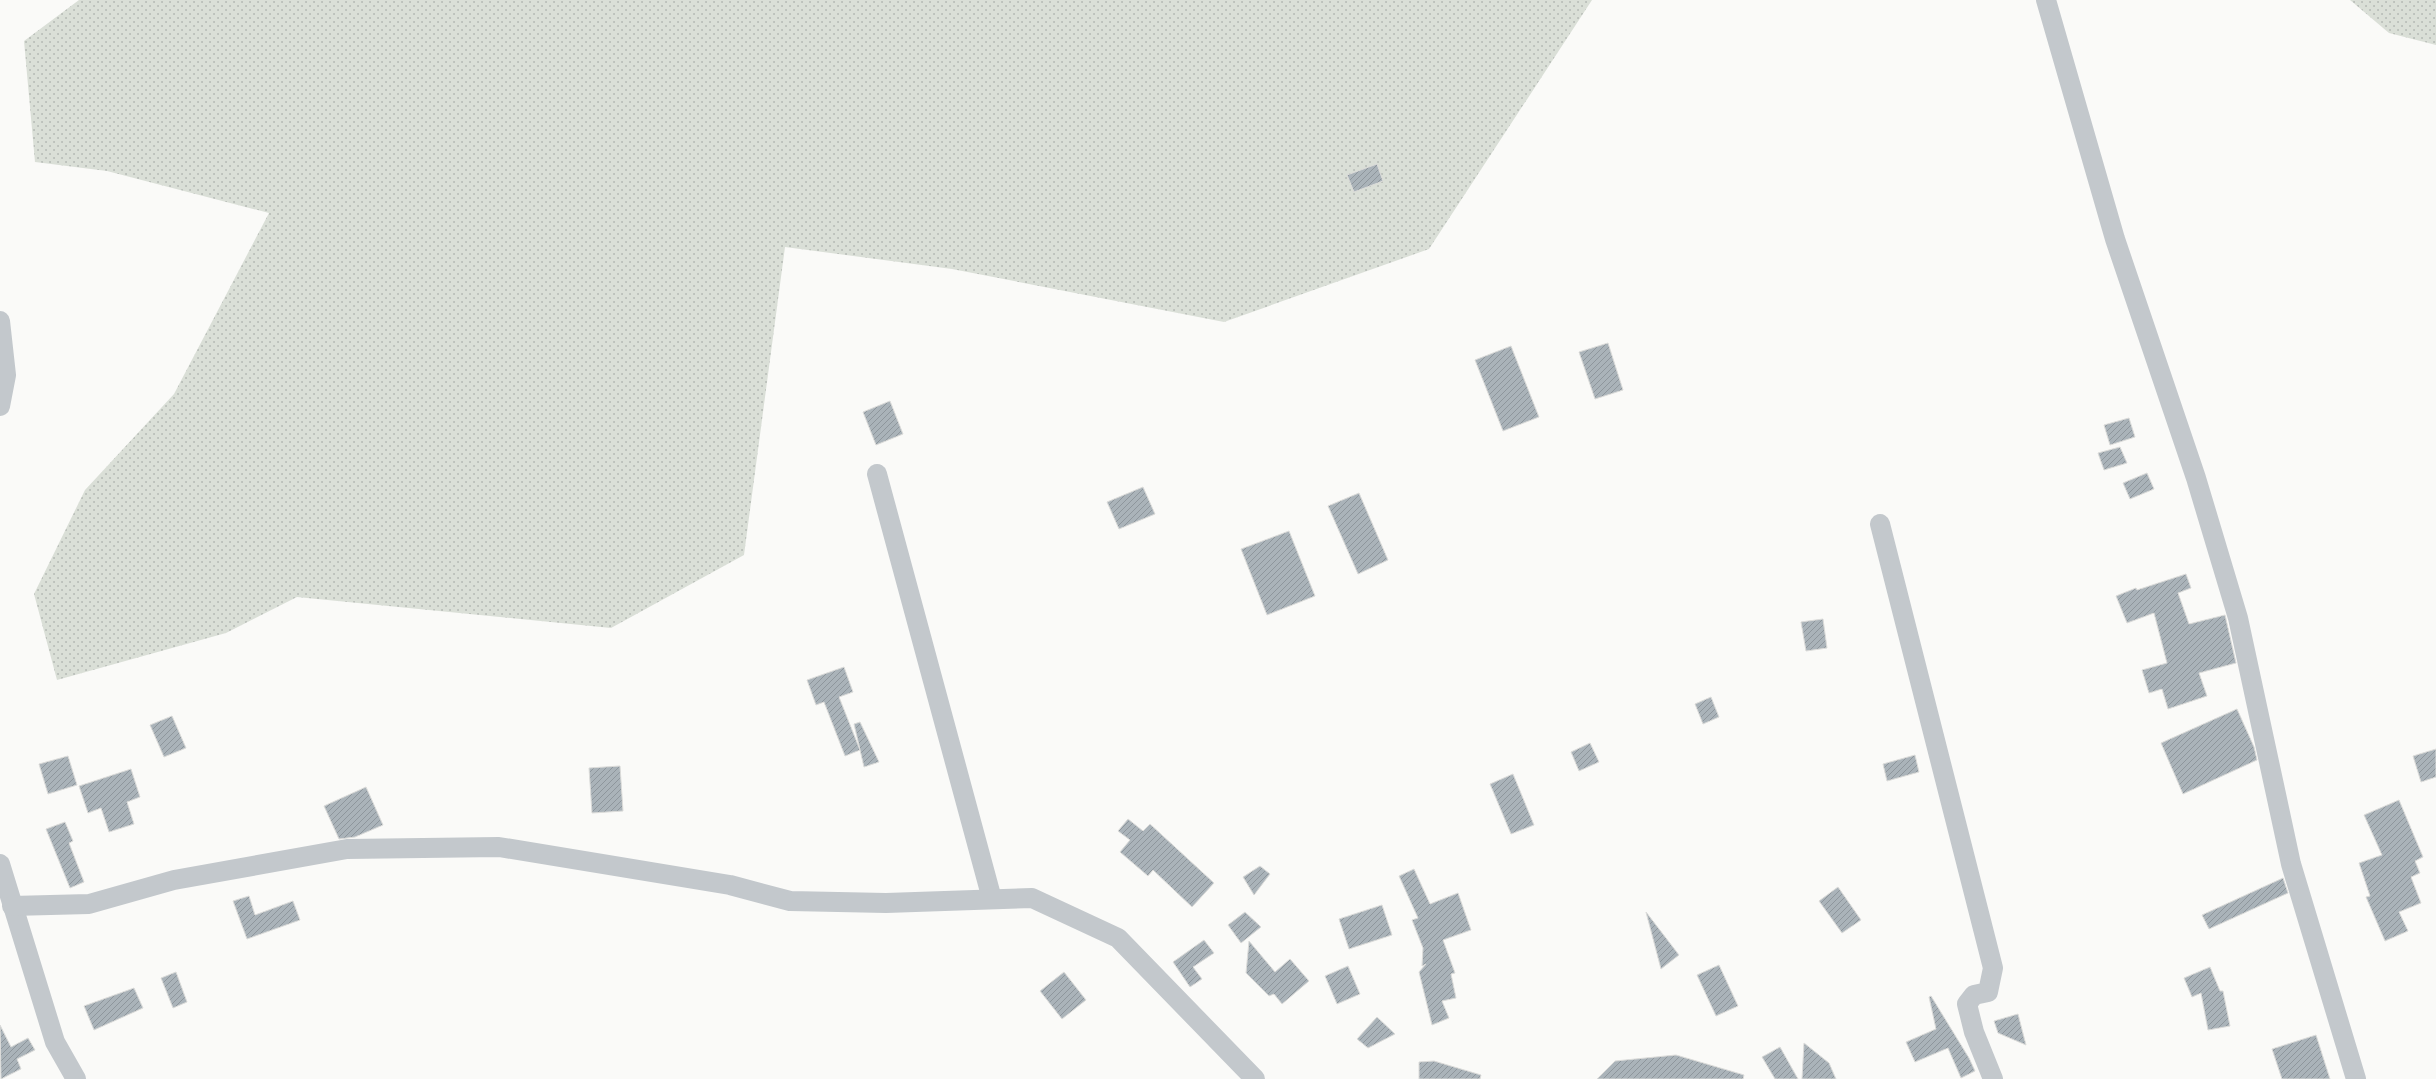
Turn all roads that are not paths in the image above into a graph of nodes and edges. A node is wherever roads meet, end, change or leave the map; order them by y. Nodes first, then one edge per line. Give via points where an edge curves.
1 (2046, 0) edge
2 (0, 321) edge
3 (0, 406) edge
4 (877, 474) dead end
5 (1880, 524) dead end
6 (0, 864) edge
7 (992, 899) junction
8 (12, 906) junction
9 (76, 1079) edge
10 (1255, 1079) edge
11 (1993, 1079) edge
12 (2356, 1079) edge

1 - 12 street via 2115,239 2196,478 2238,618 2291,864
2 - 3 street via 6,375
4 - 7 street
5 - 11 street via 1993,968 1988,992 1974,995 1968,1004 1974,1032
6 - 8 street
7 - 8 street via 886,903 790,901 730,885 499,847 483,847 347,849 174,880 89,904
7 - 10 street via 1032,898 1118,938
8 - 9 street via 55,1042

